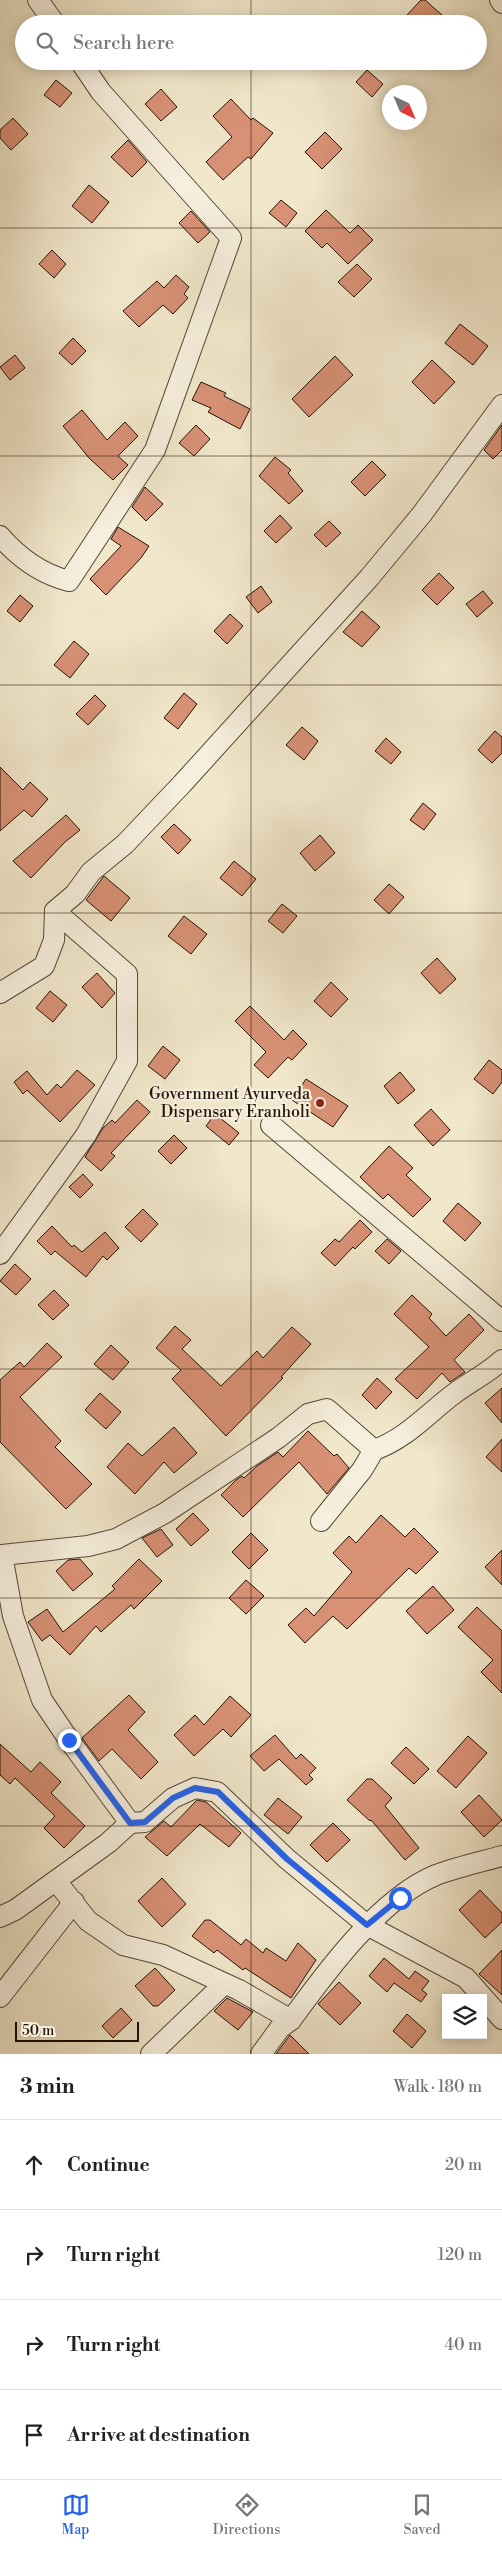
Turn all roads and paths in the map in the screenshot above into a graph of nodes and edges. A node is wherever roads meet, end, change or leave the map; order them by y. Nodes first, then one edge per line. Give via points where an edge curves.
1 (38, 0) edge
2 (49, 15) edge
3 (86, 70) edge
4 (502, 405) edge
5 (0, 536) edge
6 (55, 911) junction
7 (0, 993) edge
8 (271, 1125) dead end
9 (0, 1254) edge
10 (502, 1321) edge
11 (502, 1360) edge
12 (374, 1450) junction
13 (321, 1521) dead end
14 (1, 1556) edge
15 (130, 1823) junction
16 (502, 1856) edge
17 (56, 1881) junction
18 (74, 1902) junction
19 (0, 1917) edge
20 (367, 1925) junction
21 (224, 1984) junction
22 (0, 1998) edge
23 (502, 2019) edge
24 (292, 2020) junction
25 (151, 2054) edge
26 (262, 2054) edge

1 - 2 street
3 - 5 street via 102,92 231,238 155,450 69,581 47,576 13,551
4 - 6 street via 422,514 369,578 182,784 125,844 90,872 75,894
6 - 7 street via 54,940 44,966
6 - 9 street via 127,974 127,1061 86,1134
8 - 10 street
11 - 12 street via 438,1405 391,1445
12 - 13 street
12 - 14 street via 327,1409 308,1414 278,1438 165,1513 116,1539 88,1546
14 - 15 street via 13,1616 42,1700
15 - 17 street via 108,1844
15 - 20 street via 145,1822 173,1798 195,1788 218,1792 287,1859
16 - 20 street via 436,1875 416,1886
17 - 18 street
17 - 19 street
18 - 21 street via 88,1921 123,1945 163,1955
18 - 22 street
20 - 23 street via 466,1978
20 - 24 street
21 - 24 street
21 - 25 street
24 - 26 street via 280,2028

